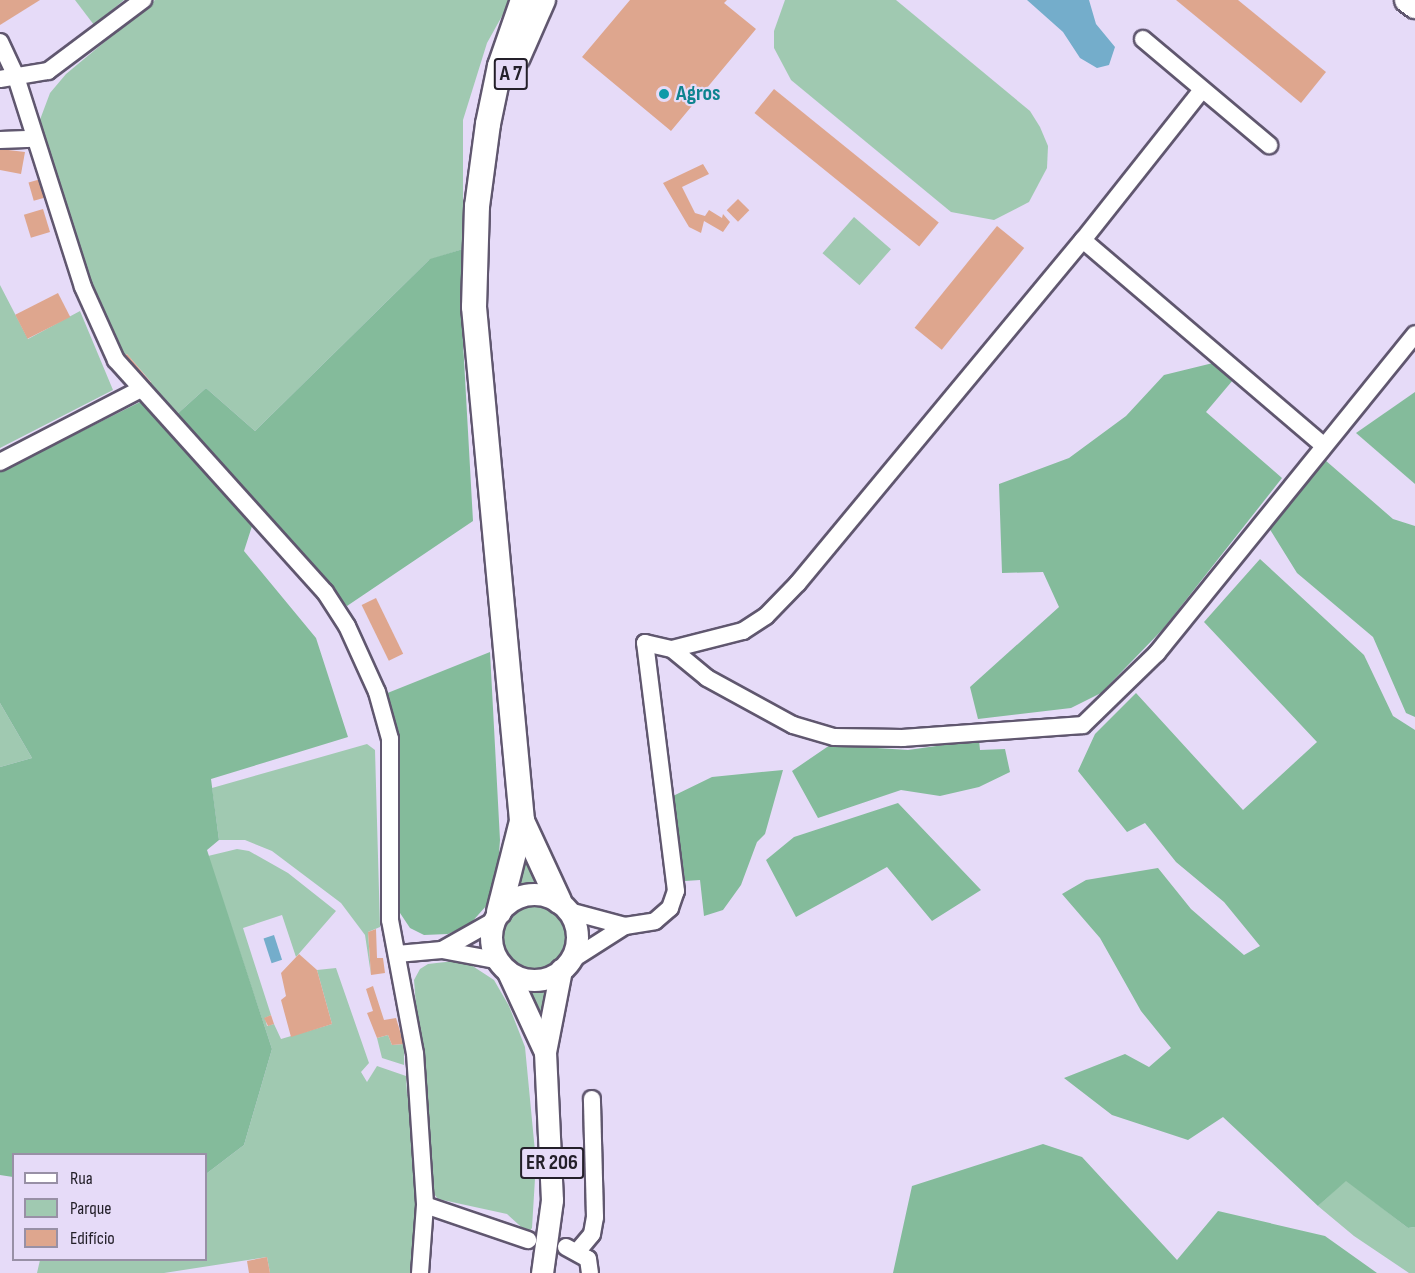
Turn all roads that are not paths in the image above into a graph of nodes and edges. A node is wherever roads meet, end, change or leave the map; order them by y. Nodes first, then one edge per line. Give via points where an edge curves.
1 (143, 0) edge
2 (524, 0) edge
3 (543, 0) edge
4 (1407, 0) edge
5 (1415, 6) edge
6 (1143, 39) dead end
7 (0, 42) edge
8 (8, 78) edge
9 (1202, 90) junction
10 (33, 139) junction
11 (0, 140) edge
12 (1269, 145) dead end
13 (485, 150) junction
14 (1083, 240) junction
15 (1415, 334) edge
16 (139, 390) junction
17 (1324, 446) junction
18 (0, 462) edge
19 (672, 649) junction
20 (522, 821) junction
21 (564, 906) junction
22 (497, 916) junction
23 (625, 926) junction
24 (442, 950) junction
25 (397, 954) junction
26 (565, 966) junction
27 (504, 967) junction
28 (545, 1052) junction
29 (592, 1100) dead end
30 (424, 1205) junction
31 (528, 1240) dead end
32 (420, 1273) edge
33 (542, 1273) edge
34 (590, 1273) edge

1 - 8 street via 48,71
2 - 13 highway, A 7 via 498,73
3 - 13 highway, A 7 via 506,87
4 - 5 highway
6 - 9 street
7 - 8 street
8 - 10 street
9 - 12 street
9 - 14 street
10 - 11 street
10 - 16 street via 83,287 116,360
13 - 20 highway via 474,241 474,327
14 - 17 street
14 - 19 street via 798,584 766,616 743,631
15 - 17 street
16 - 18 street
16 - 25 street via 325,592 347,626 377,692 390,739 390,920
17 - 19 street via 1157,653 1083,725 903,738 834,737 793,725 707,678
19 - 23 street via 645,643 676,891 670,908 655,921
20 - 21 highway
20 - 22 highway
21 - 22 main road via 534,894 512,900
21 - 23 street
21 - 26 main road via 577,936
22 - 24 street
22 - 27 main road via 492,939
23 - 26 street
24 - 25 street
24 - 27 street
25 - 30 street via 415,1053
26 - 27 main road via 536,980
26 - 28 main road
27 - 28 main road
28 - 33 main road, ER 206 via 552,1200
29 - 34 street via 595,1218 592,1234 572,1250 588,1259
30 - 31 street
30 - 32 street

